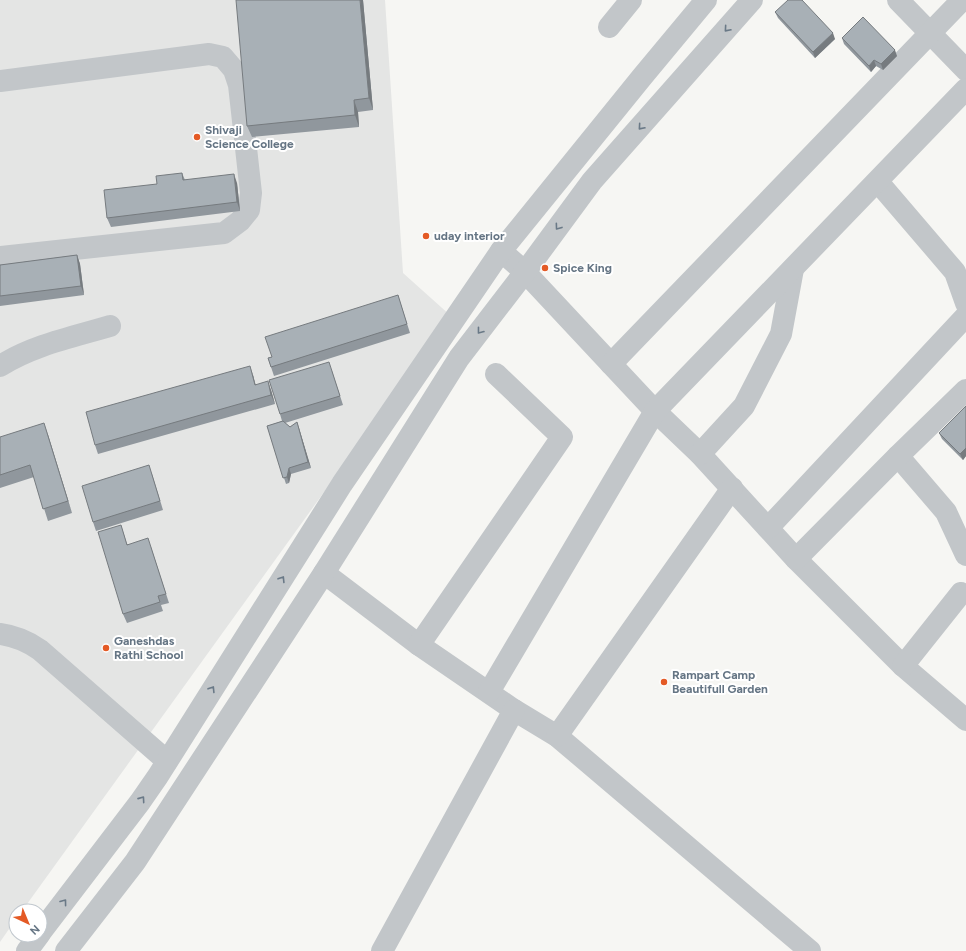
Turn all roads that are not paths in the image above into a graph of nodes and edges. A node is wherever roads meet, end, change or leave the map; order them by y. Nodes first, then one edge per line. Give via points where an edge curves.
1 (631, 0) edge
2 (706, 0) edge
3 (752, 0) edge
4 (898, 0) edge
5 (962, 0) edge
6 (609, 27) dead end
7 (930, 33) junction
8 (966, 70) edge
9 (0, 81) edge
10 (963, 99) edge
11 (878, 182) junction
12 (501, 251) junction
13 (0, 257) edge
14 (793, 269) junction
15 (525, 272) junction
16 (965, 317) edge
17 (110, 326) dead end
18 (611, 364) junction
19 (0, 366) edge
20 (496, 374) dead end
21 (966, 390) edge
22 (655, 410) junction
23 (700, 454) junction
24 (898, 456) junction
25 (732, 488) junction
26 (768, 528) junction
27 (966, 555) edge
28 (796, 560) junction
29 (324, 573) junction
30 (961, 593) dead end
31 (0, 634) edge
32 (419, 645) junction
33 (903, 666) junction
34 (225, 669) junction
35 (251, 684) junction
36 (489, 692) junction
37 (514, 710) junction
38 (966, 720) edge
39 (557, 736) junction
40 (167, 761) junction
41 (48, 922) edge
42 (66, 951) edge
43 (382, 951) edge
44 (810, 951) edge

1 - 6 street
2 - 12 street
3 -> 15 street via 592,181
4 - 7 street
5 - 7 street
7 - 8 street
7 - 18 street
9 - 13 street via 209,54 223,58 234,70 239,85 251,192 249,210 240,221 224,233
10 - 11 street
11 - 14 street
11 - 16 street via 955,272
12 - 15 street
34 -> 12 street via 342,484
14 - 22 street
14 - 23 street via 781,334 744,406
15 - 18 street
15 -> 29 street via 459,358
16 - 26 street
17 - 19 street via 31,350
18 - 22 street
20 - 32 street via 562,437
21 - 24 street
22 - 23 street
22 - 36 street
23 - 25 street
24 - 27 street via 946,512
24 - 28 street
25 - 26 street
25 - 39 street
26 - 28 street
28 - 33 street
29 - 32 street
29 - 35 street
30 - 33 street
31 - 40 street via 13,636 40,650
32 - 36 street
33 - 38 street
34 - 35 street
40 -> 34 street
35 - 42 street via 135,862
36 - 37 street
37 - 39 street
37 - 43 street
39 - 44 street
41 -> 40 street via 140,802

